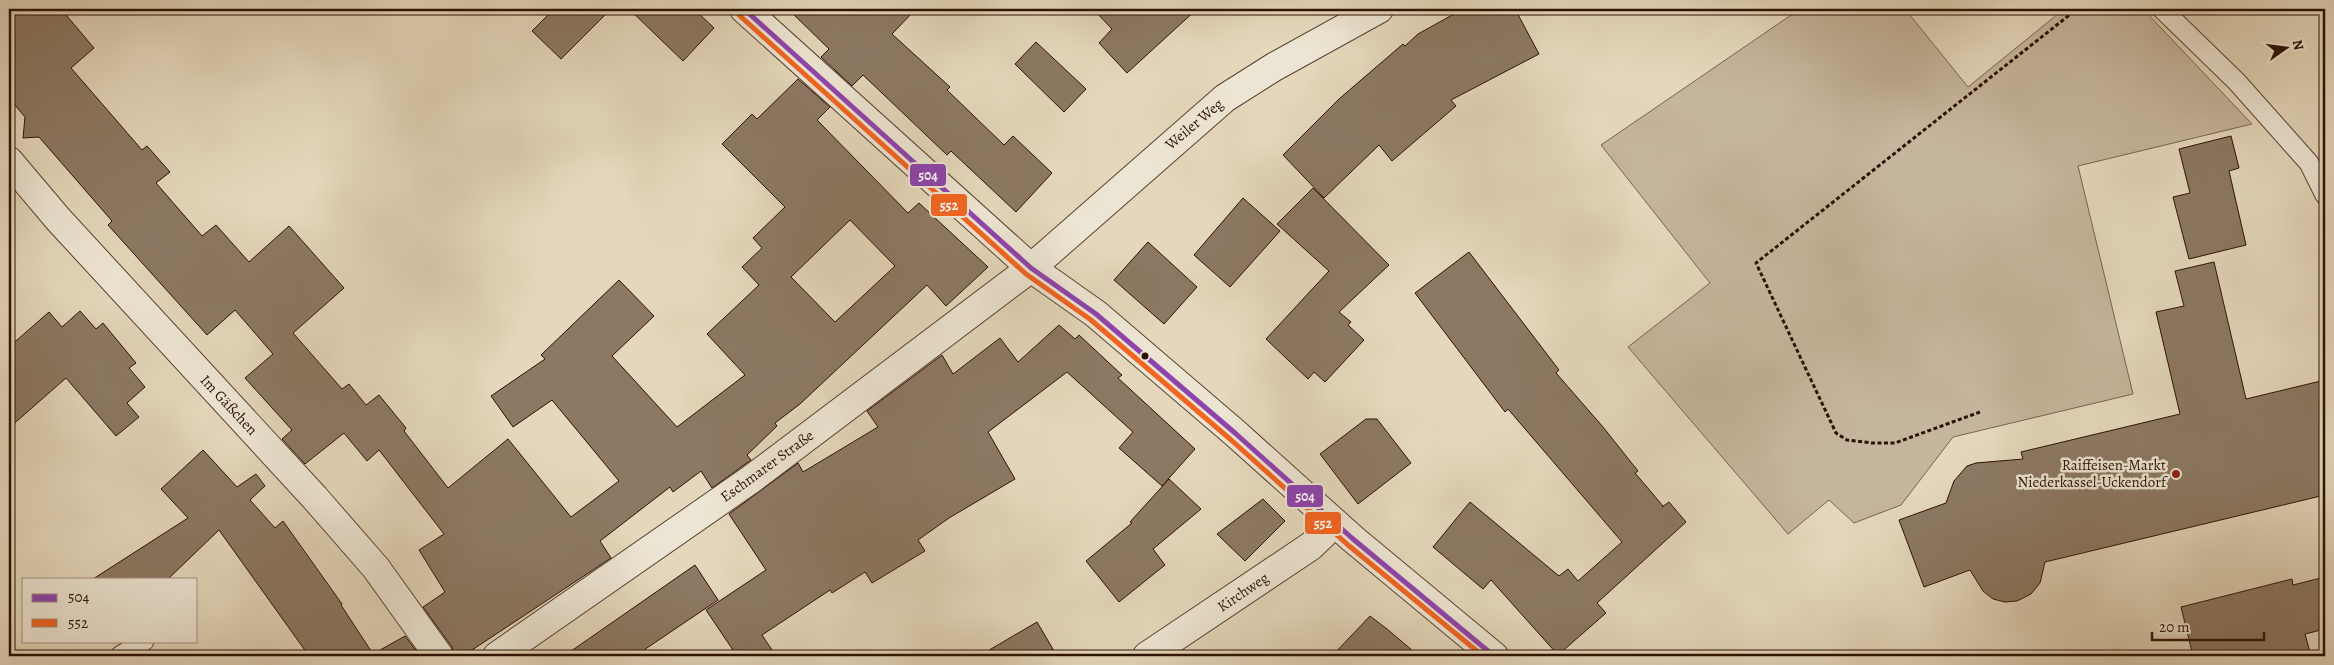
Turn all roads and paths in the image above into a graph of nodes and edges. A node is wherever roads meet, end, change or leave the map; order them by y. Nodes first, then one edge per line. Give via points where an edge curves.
1 (744, 9) edge
2 (1378, 9) edge
3 (2077, 9) edge
4 (2162, 9) edge
5 (9, 161) edge
6 (2325, 195) edge
7 (1031, 268) junction
8 (1980, 412) dead end
9 (1335, 523) junction
10 (142, 642) edge
11 (120, 656) edge
12 (439, 656) edge
13 (497, 656) edge
14 (1147, 656) edge
15 (1494, 656) edge

1 - 7 street
2 - 7 street, Weiler Weg via 1225,98
3 - 8 path via 1756,263 1836,433 1847,440 1872,444 1895,442
4 - 6 lane via 2237,82 2309,163
5 - 12 street, Im Gäßchen via 376,568
7 - 9 street via 1096,314
7 - 13 street, Eschmarer Straße via 750,480
9 - 14 street, Kirchweg via 1311,546
9 - 15 street
10 - 11 lane

